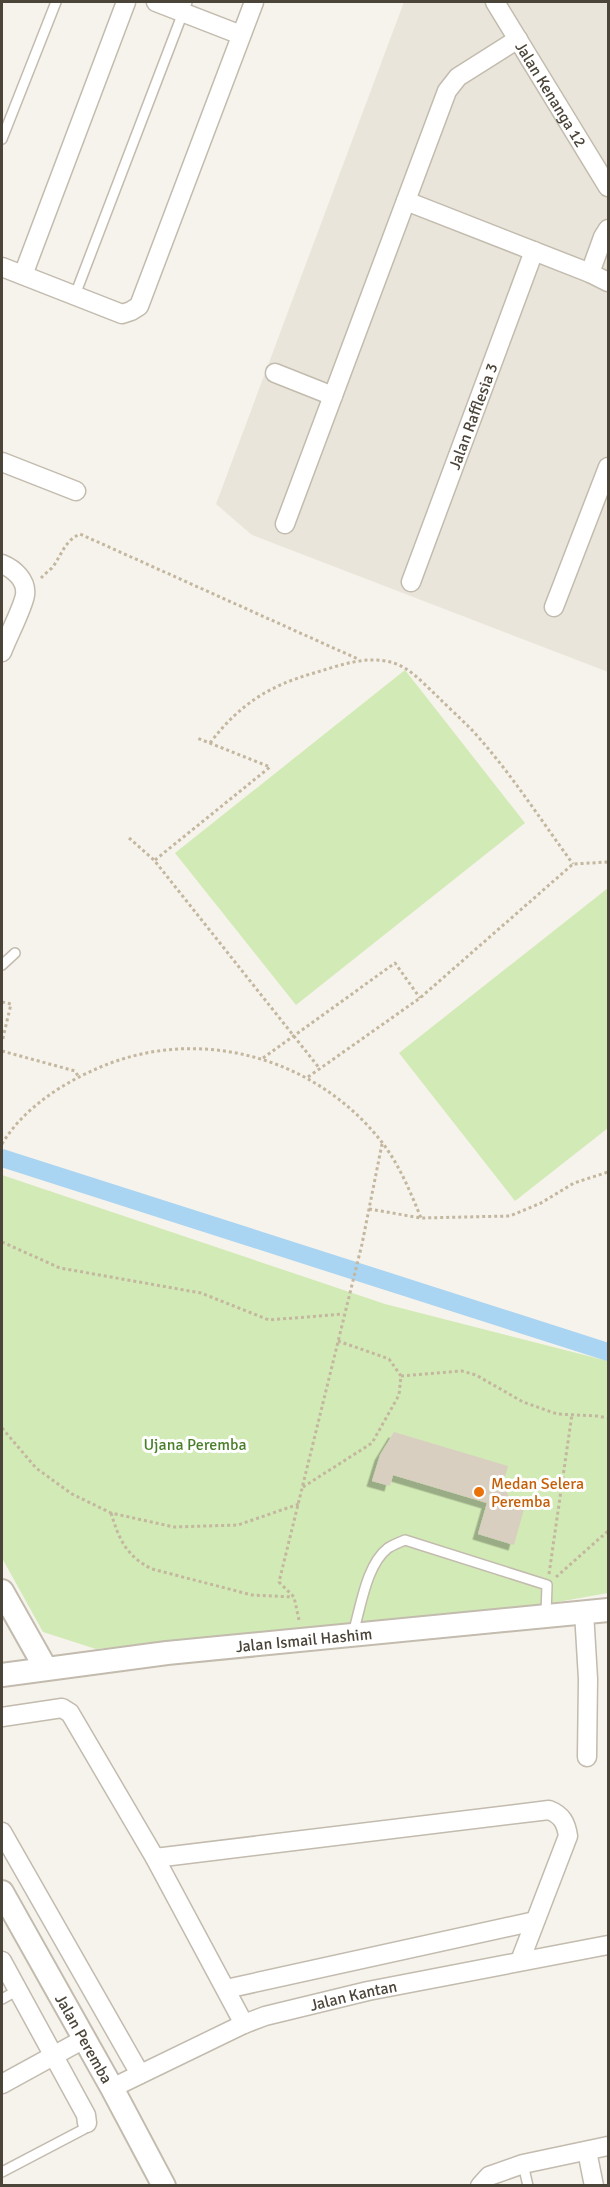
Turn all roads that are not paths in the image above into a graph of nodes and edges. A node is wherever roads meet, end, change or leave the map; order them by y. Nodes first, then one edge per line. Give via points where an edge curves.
1 (56, 2) edge
2 (126, 2) edge
3 (156, 2) edge
4 (254, 2) edge
5 (495, 2) edge
6 (185, 7) edge
7 (241, 35) junction
8 (518, 39) junction
9 (2, 139) edge
10 (609, 187) edge
11 (406, 201) junction
12 (609, 229) edge
13 (534, 251) junction
14 (2, 267) edge
15 (590, 273) junction
16 (23, 275) junction
17 (609, 282) edge
18 (75, 295) junction
19 (274, 373) dead end
20 (333, 396) junction
21 (2, 462) edge
22 (609, 467) edge
23 (76, 491) dead end
24 (285, 524) dead end
25 (2, 564) edge
26 (411, 582) dead end
27 (554, 607) dead end
28 (2, 652) edge
29 (15, 953) dead end
30 (2, 965) edge
31 (2, 1591) edge
32 (609, 1610) edge
33 (584, 1612) junction
34 (546, 1616) junction
35 (353, 1635) junction
36 (46, 1669) junction
37 (2, 1675) edge
38 (2, 1717) edge
39 (587, 1757) dead end
40 (2, 1832) edge
41 (155, 1858) junction
42 (2, 1892) edge
43 (535, 1921) junction
44 (609, 1945) edge
45 (2, 1961) edge
46 (520, 1961) junction
47 (226, 1989) junction
48 (18, 1990) junction
49 (2, 1999) edge
50 (244, 2024) junction
51 (84, 2039) junction
52 (54, 2056) junction
53 (140, 2074) junction
54 (2, 2084) edge
55 (112, 2088) junction
56 (87, 2123) joint
57 (609, 2146) edge
58 (587, 2151) junction
59 (523, 2163) junction
60 (2, 2172) edge
61 (164, 2186) edge
62 (480, 2186) edge
63 (528, 2186) edge
64 (594, 2186) edge

1 - 9 lane
2 - 16 street
3 - 6 street
4 - 7 street
5 - 8 street, Jalan Kenanga 12
6 - 7 street
6 - 18 lane
7 - 18 street via 139,306 122,314
8 - 10 street, Jalan Kenanga 12
8 - 11 street via 458,77 447,91
11 - 13 street
11 - 20 street
12 - 15 street
13 - 15 street
13 - 26 street, Jalan Rafflesia 3
14 - 16 street
15 - 17 street
16 - 18 street
19 - 20 street
20 - 24 street
21 - 23 street
22 - 27 street
25 - 28 street via 16,572 26,594
29 - 30 lane
31 - 36 street
32 - 33 street, Jalan Ismail Hashim
33 - 34 street, Jalan Ismail Hashim
33 - 39 street
34 - 35 street, Jalan Ismail Hashim
34 - 35 lane via 547,1585 405,1540 389,1547 378,1558
35 - 36 street, Jalan Ismail Hashim
36 - 37 street, Jalan Ismail Hashim
38 - 41 street via 62,1708 70,1713
40 - 53 street
41 - 43 street via 549,1810 564,1820 568,1836
41 - 47 street
42 - 51 street, Jalan Peremba
43 - 46 street
43 - 47 street
44 - 46 street, Jalan Kantan
45 - 48 street
46 - 50 street, Jalan Kantan via 368,1991
47 - 50 street
48 - 49 lane
48 - 52 street
50 - 53 street, Jalan Kantan
51 - 52 street
51 - 55 street, Jalan Peremba
52 - 54 street
52 - 56 street
53 - 55 street, Jalan Kantan
55 - 61 street, Jalan Peremba
56 - 60 lane
57 - 58 street
58 - 59 street
58 - 64 street
59 - 62 street via 489,2176
59 - 63 lane

